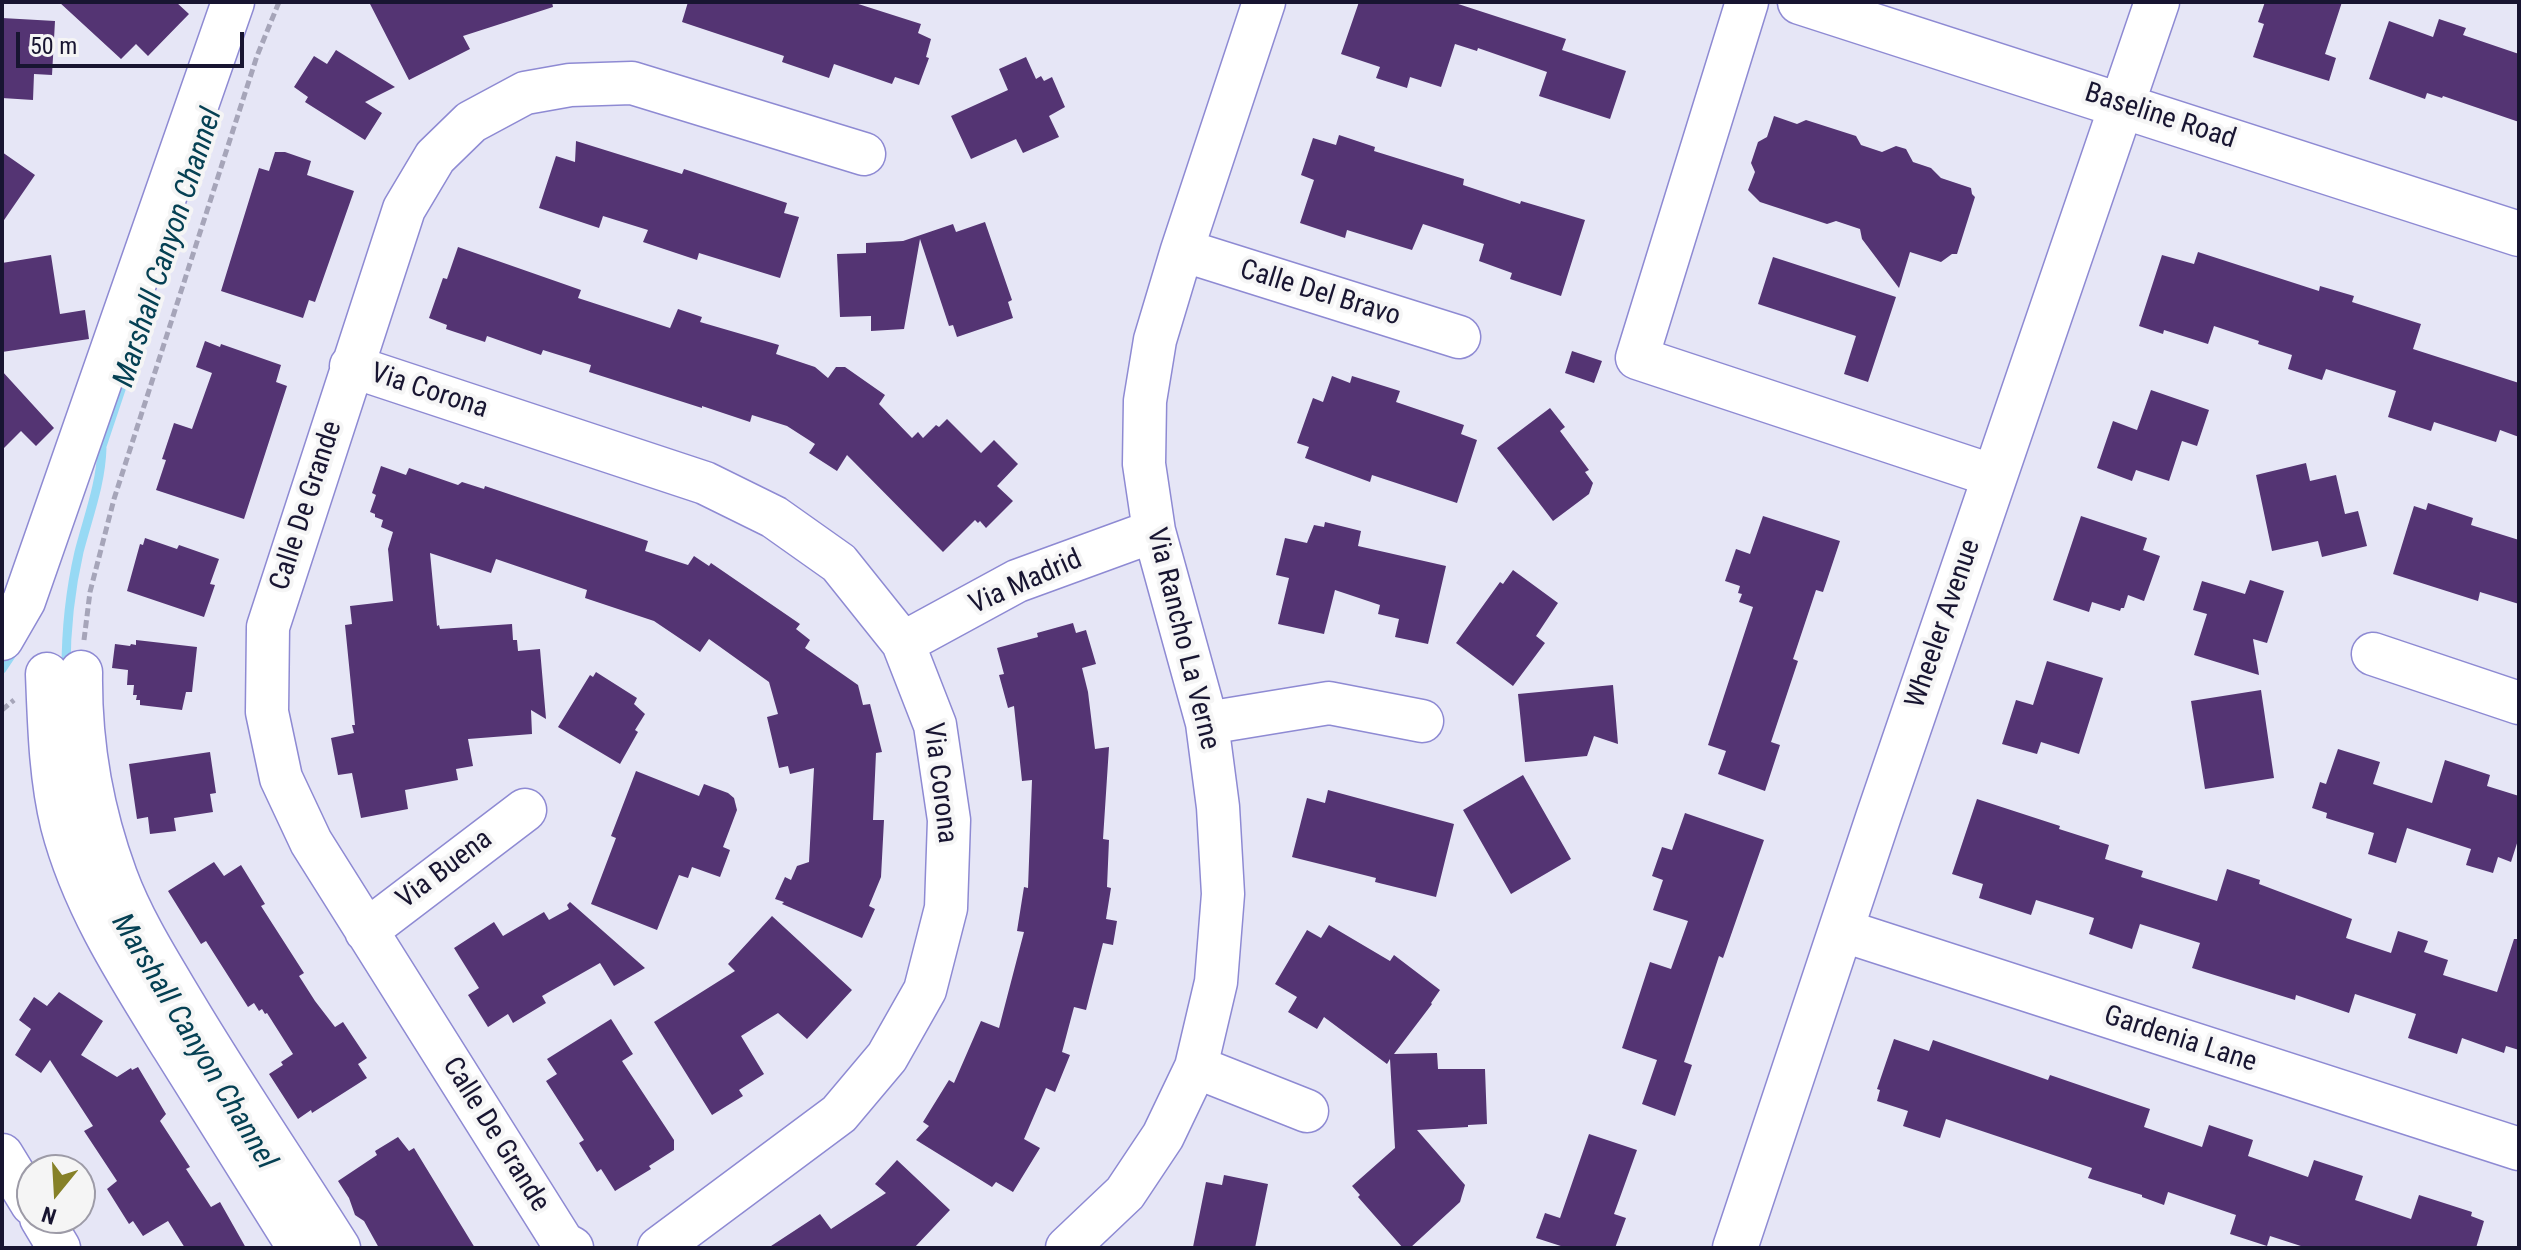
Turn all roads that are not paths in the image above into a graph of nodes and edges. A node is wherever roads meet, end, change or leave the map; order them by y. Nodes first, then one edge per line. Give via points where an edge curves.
1 (233, 2) edge
2 (1264, 2) edge
3 (1747, 2) edge
4 (1800, 2) edge
5 (2157, 2) edge
6 (2121, 105) junction
7 (864, 154) dead end
8 (2519, 234) edge
9 (1182, 250) junction
10 (1459, 337) dead end
11 (351, 366) junction
12 (1994, 476) junction
13 (1154, 531) junction
14 (2, 639) edge
15 (903, 643) junction
16 (2373, 654) dead end
17 (2519, 703) edge
18 (1422, 721) dead end
19 (1207, 723) junction
20 (525, 810) dead end
21 (1841, 930) junction
22 (366, 931) junction
23 (1196, 1067) junction
24 (1307, 1111) dead end
25 (2519, 1149) edge
26 (2, 1155) edge
27 (16, 1178) edge
28 (299, 1248) edge
29 (339, 1248) edge
30 (572, 1248) edge
31 (659, 1248) edge
32 (1067, 1248) edge
33 (1735, 1248) edge

1 - 14 street via 24,601
2 - 9 street, Via Rancho La Verne
3 - 12 street via 1637,358
4 - 6 main road, Baseline Road
5 - 6 main road, Wheeler Avenue
6 - 8 main road, Baseline Road
6 - 12 main road, Wheeler Avenue
7 - 11 street, Calle De Grande via 632,83 525,93 471,122 435,157 404,209
9 - 10 street, Calle Del Bravo
9 - 13 street, Via Rancho La Verne via 1155,340 1145,401 1144,464
11 - 15 street, Via Corona via 705,483 774,517 839,563
11 - 22 street, Calle De Grande via 268,627 267,712 281,778 311,842
12 - 21 main road, Wheeler Avenue
13 - 15 street, Via Madrid via 1017,581
13 - 19 street, Via Rancho La Verne
15 - 31 street, Via Corona via 935,725 949,820 946,908 925,990 887,1057 839,1114
16 - 17 street
18 - 19 street via 1329,703
19 - 23 street, Via Rancho La Verne via 1223,894 1216,982
20 - 22 street, Via Buena
21 - 25 street, Gardenia Lane
21 - 33 main road, Wheeler Avenue
22 - 30 street, Calle De Grande via 563,1243
23 - 24 street
23 - 32 street, Via Rancho La Verne via 1163,1136 1125,1193
26 - 27 street
28 - 29 street via 127,971 77,874 61,823 50,749 64,673 117,877 149,946

